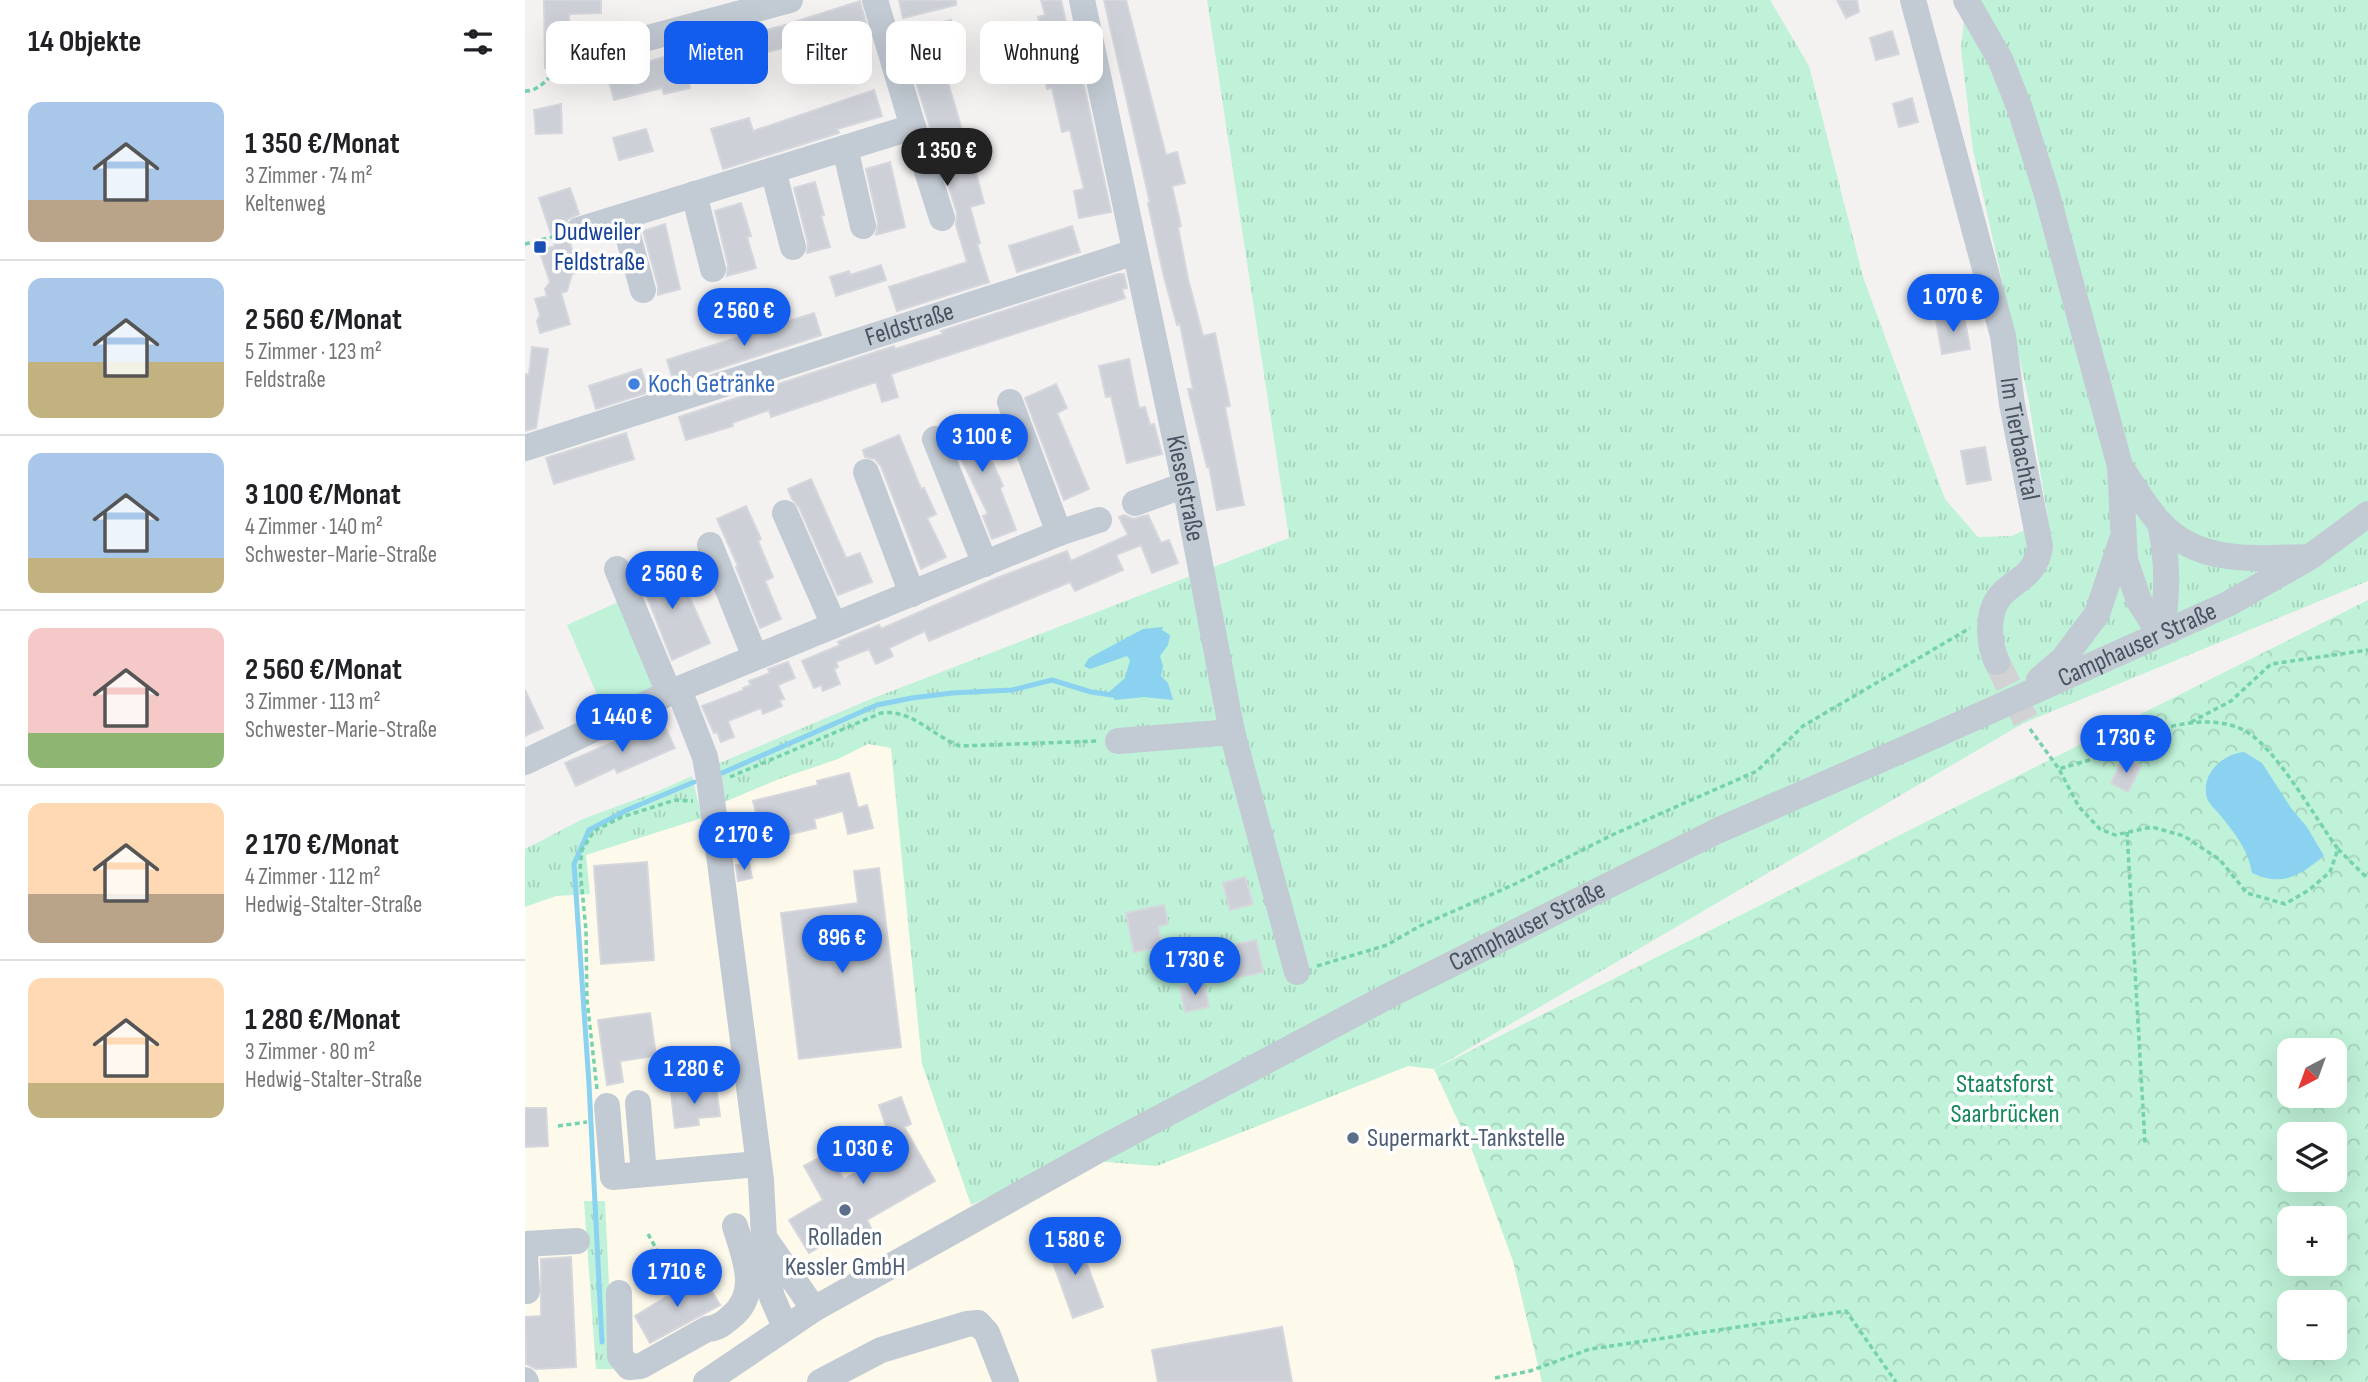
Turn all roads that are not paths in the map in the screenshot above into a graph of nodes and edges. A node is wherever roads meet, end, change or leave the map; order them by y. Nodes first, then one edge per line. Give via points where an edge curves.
1 (790, 0) edge
2 (875, 0) edge
3 (1082, 0) edge
4 (1913, 0) edge
5 (1966, 0) edge
6 (650, 37) edge
7 (913, 127) junction
8 (845, 148) junction
9 (773, 170) junction
10 (694, 194) junction
11 (623, 218) junction
12 (943, 218) dead end
13 (863, 226) dead end
14 (579, 230) road end
15 (793, 247) dead end
16 (1135, 252) junction
17 (713, 269) dead end
18 (643, 290) dead end
19 (1010, 401) dead end
20 (935, 439) dead end
21 (525, 448) edge
22 (2120, 466) junction
23 (866, 472) dead end
24 (1185, 485) junction
25 (1135, 503) dead end
26 (785, 513) dead end
27 (2368, 514) edge
28 (1099, 520) dead end
29 (2160, 523) junction
30 (1059, 534) junction
31 (2123, 536) junction
32 (710, 545) dead end
33 (2310, 557) junction
34 (985, 564) junction
35 (617, 569) dead end
36 (912, 594) junction
37 (834, 625) junction
38 (2160, 634) junction
39 (755, 657) junction
40 (1997, 662) tunnel mouth
41 (674, 691) junction
42 (2016, 699) junction
43 (1233, 732) junction
44 (1118, 741) road end
45 (525, 762) edge
46 (1297, 972) road end
47 (623, 1129) road end
48 (758, 1164) junction
49 (735, 1226) dead end
50 (764, 1238) junction
51 (577, 1241) dead end
52 (525, 1244) edge
53 (525, 1254) edge
54 (525, 1291) edge
55 (619, 1293) dead end
56 (814, 1309) junction
57 (785, 1326) junction
58 (709, 1380) edge
59 (820, 1382) edge
60 (1006, 1382) edge

1 - 6 street
2 - 7 street
3 - 16 street, Kieselstraße
4 - 40 street, Im Tierbachtal via 2003,336 2040,546 2033,571 2003,591 1990,616 1991,649
5 - 22 street via 2001,61 2020,109
7 - 8 street
7 - 12 street
8 - 9 street
8 - 13 street
9 - 10 street
9 - 15 street
10 - 11 street
10 - 17 street
11 - 14 street
11 - 18 street
16 - 21 street, Feldstraße
16 - 24 street, Kieselstraße
19 - 30 street
20 - 34 street
22 - 29 street
22 - 31 street
23 - 36 street
24 - 25 street
24 - 43 street, Kieselstraße
26 - 37 street
27 - 33 street, Camphauser Straße
28 - 30 street
29 - 33 street via 2214,555
29 - 38 street via 2167,570
30 - 34 street
31 - 38 street via 2125,560 2139,601
31 - 42 street via 2097,614 2063,659
32 - 39 street
33 - 38 street, Camphauser Straße via 2228,604
34 - 36 street
35 - 41 street
36 - 37 street
37 - 39 street
38 - 42 street, Camphauser Straße
39 - 41 street
41 - 45 street
41 - 48 street via 705,757
42 - 56 street, Camphauser Straße via 1717,831 1442,968 1097,1151
43 - 44 street
43 - 46 street, Kieselstraße
47 - 48 street
48 - 50 street
49 - 55 street via 748,1267 748,1291 735,1314 718,1328 707,1329 641,1366 629,1367 620,1356
50 - 56 street
50 - 57 street via 762,1251 772,1297
51 - 52 street
53 - 54 street
56 - 57 street, Camphauser Straße
57 - 58 street, Camphauser Straße
59 - 60 street via 881,1350 978,1323 987,1333

